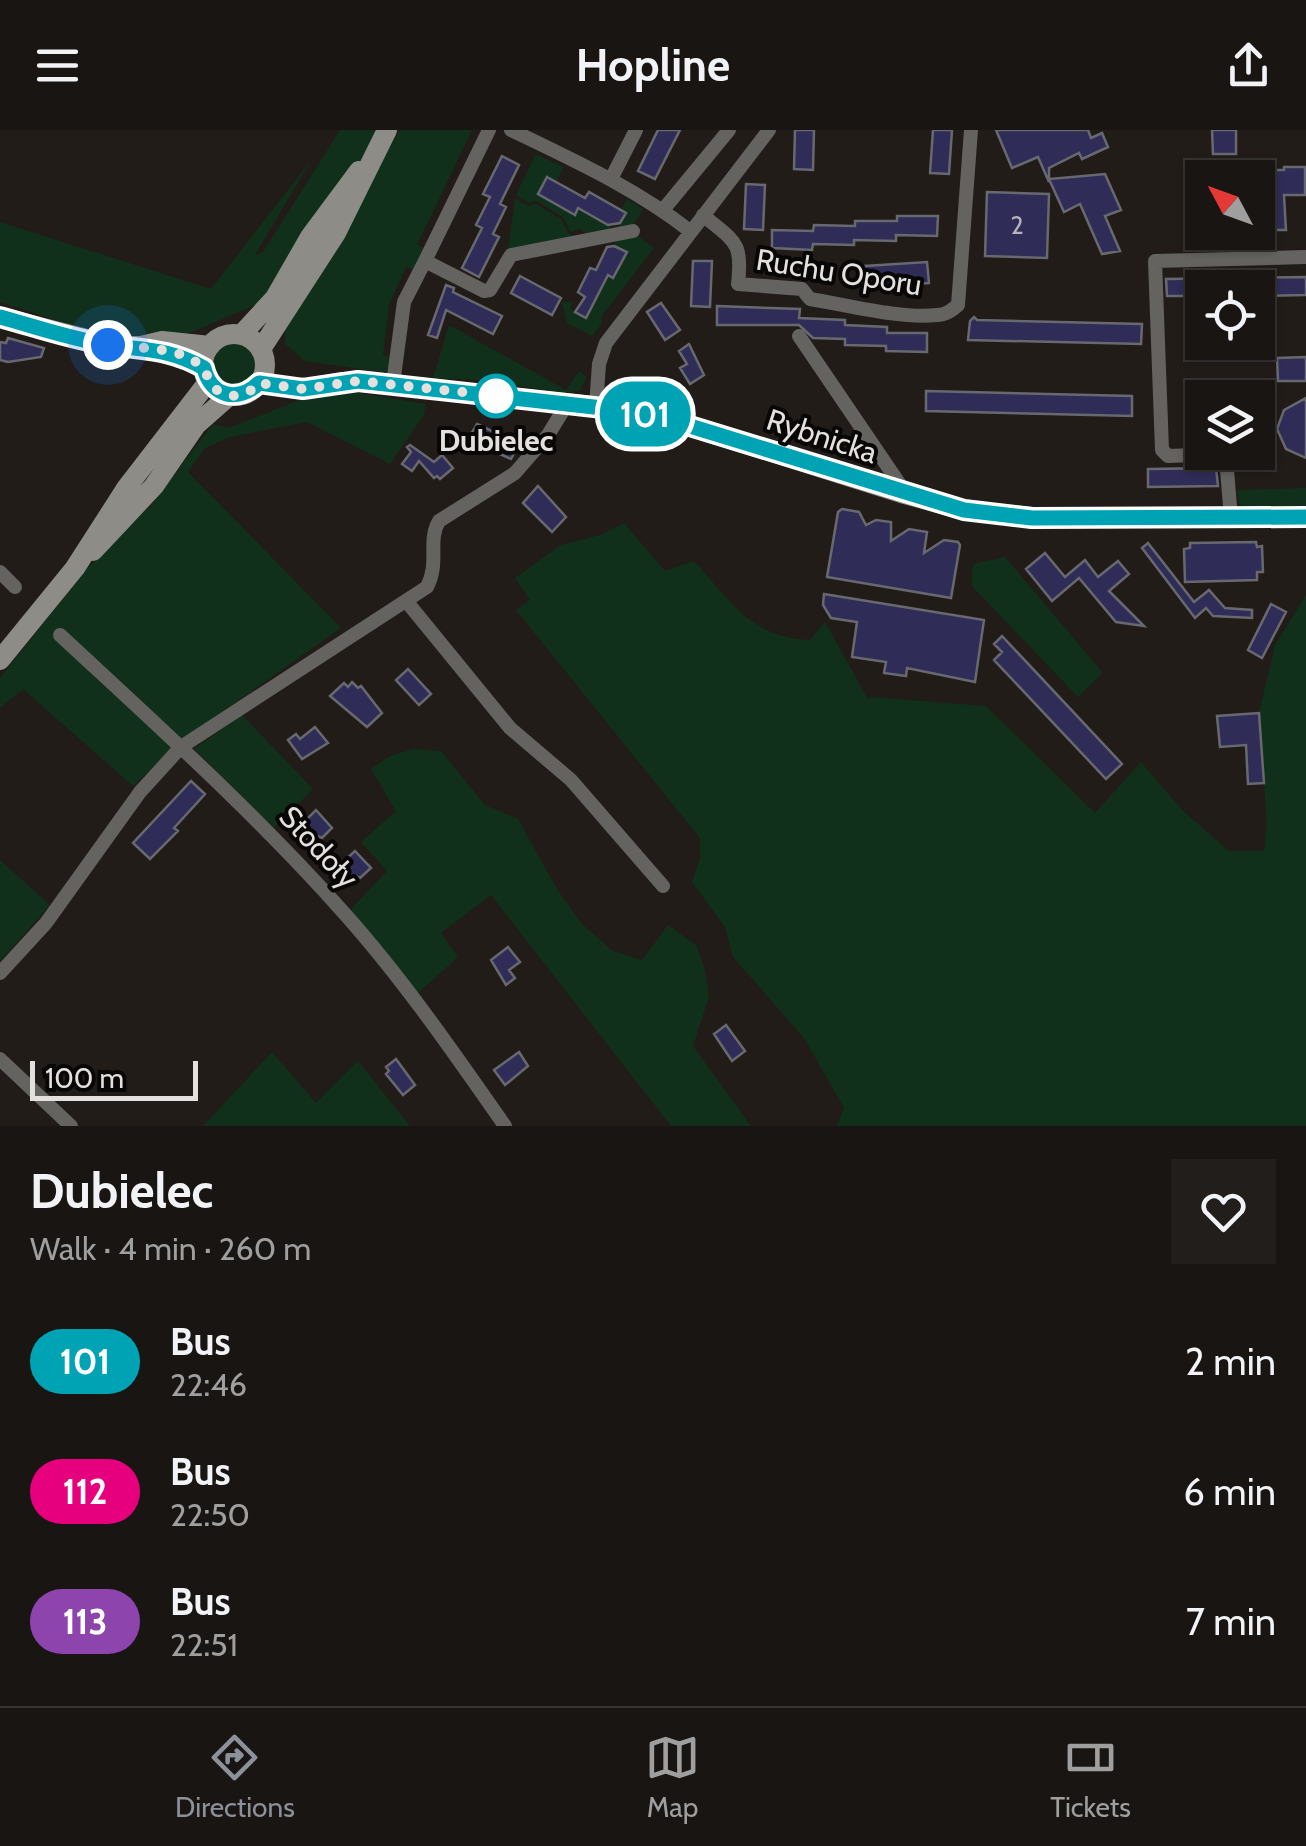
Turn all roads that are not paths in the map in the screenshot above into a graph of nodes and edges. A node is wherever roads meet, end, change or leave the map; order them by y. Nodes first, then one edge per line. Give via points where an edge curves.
1 (387, 130) edge
2 (489, 130) edge
3 (511, 130) edge
4 (636, 130) edge
5 (729, 130) edge
6 (769, 130) edge
7 (972, 130) edge
8 (373, 155) junction
9 (611, 179) junction
10 (663, 210) junction
11 (703, 214) junction
12 (690, 230) junction
13 (633, 231) dead end
14 (1306, 257) edge
15 (425, 261) junction
16 (0, 317) edge
17 (241, 335) junction
18 (799, 336) dead end
19 (142, 346) junction
20 (210, 346) junction
21 (262, 365) junction
22 (206, 375) junction
23 (394, 384) junction
24 (230, 396) junction
25 (568, 404) junction
26 (596, 406) junction
27 (907, 495) junction
28 (1306, 517) edge
29 (1231, 518) junction
30 (75, 568) junction
31 (0, 572) edge
32 (14, 587) dead end
33 (407, 602) junction
34 (60, 634) dead end
35 (0, 660) edge
36 (181, 747) junction
37 (664, 886) dead end
38 (0, 973) edge
39 (0, 1059) edge
40 (71, 1126) edge
41 (505, 1126) edge

1 - 8 street
2 - 15 street
3 - 9 street
4 - 9 street
5 - 10 street
6 - 11 street
7 - 11 street, Ruchu Oporu via 958,304 938,316 738,284 738,245
8 - 17 street via 316,227 270,306
8 - 21 street
9 - 10 street
10 - 12 street
11 - 12 street
12 - 26 street via 606,343
13 - 15 street via 510,255 484,291
14 - 29 street via 1155,261 1162,450 1168,456 1226,458
15 - 23 street via 404,302
16 - 19 street via 90,342
17 - 20 street via 226,335
17 - 21 street via 254,341
18 - 27 street
19 - 20 street
19 - 22 street via 170,353
20 - 22 street
21 - 23 street, Rybnicka via 303,389
21 - 24 street via 246,393
22 - 24 street
22 - 30 street
23 - 25 street, Rybnicka
24 - 30 street via 196,426 141,501
25 - 26 street, Rybnicka
25 - 33 street via 516,473 439,521 432,578
26 - 27 street, Rybnicka via 667,419
27 - 29 street, Rybnicka via 1032,518
28 - 29 street, Rybnicka
30 - 35 street
31 - 32 street
33 - 36 street
33 - 37 street via 510,728 571,780
34 - 36 street, Stodoły
36 - 38 street
36 - 41 street, Stodoły via 342,911
39 - 40 street

